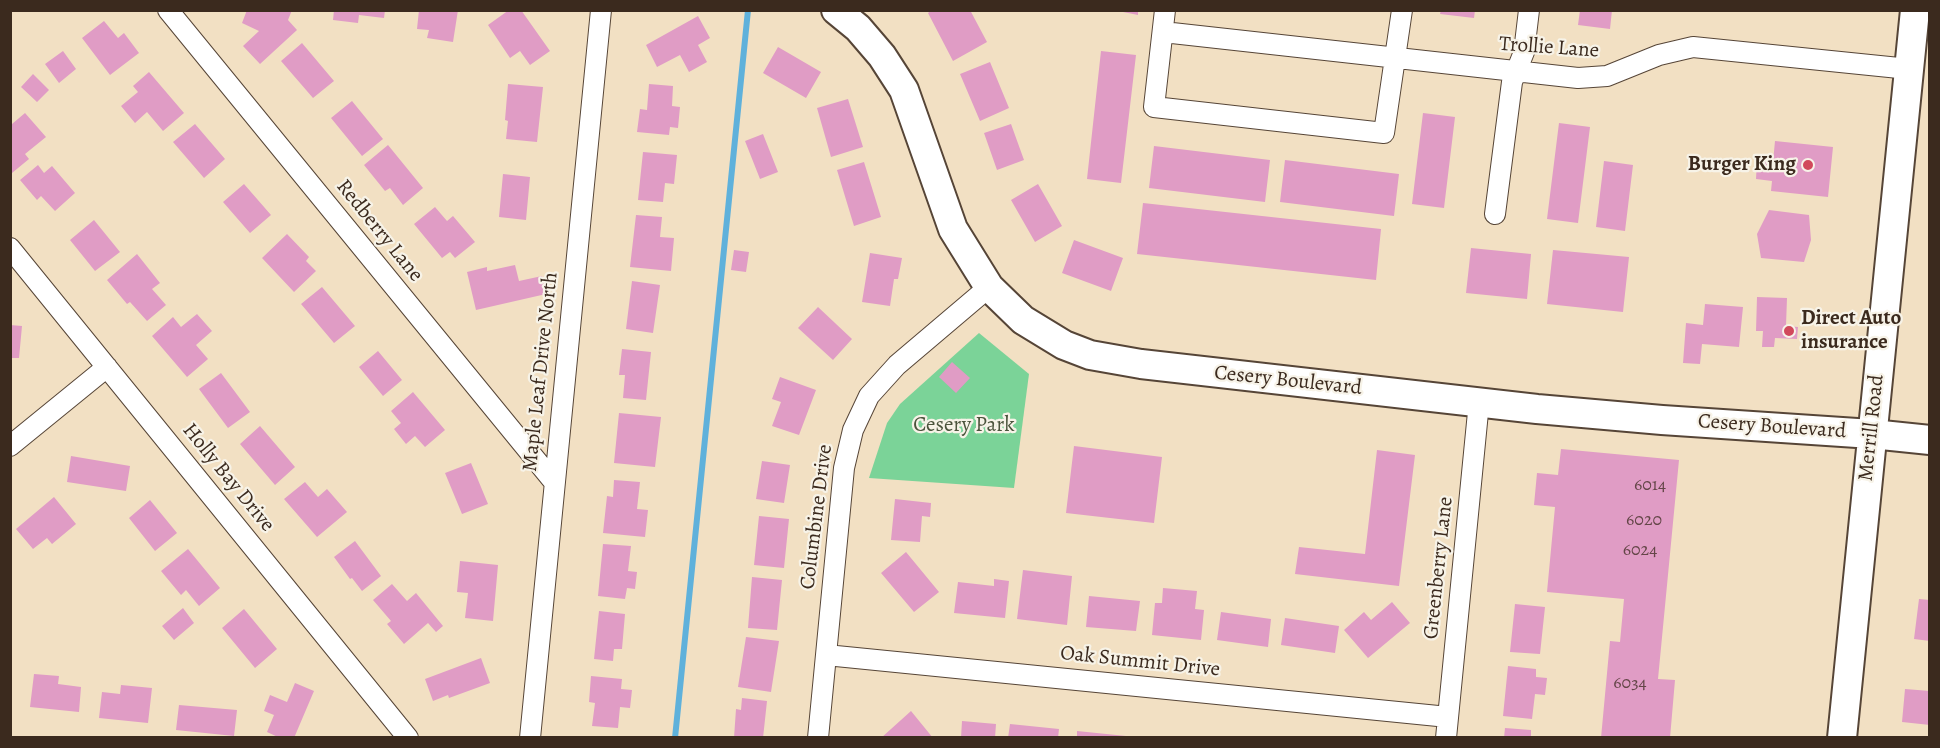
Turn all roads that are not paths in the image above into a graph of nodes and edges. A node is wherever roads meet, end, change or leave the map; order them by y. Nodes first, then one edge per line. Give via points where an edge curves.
1 (168, 10) edge
2 (601, 10) edge
3 (836, 10) edge
4 (1165, 10) edge
5 (1402, 10) edge
6 (1529, 10) edge
7 (1915, 10) edge
8 (1163, 32) junction
9 (1395, 56) junction
10 (1909, 69) junction
11 (1517, 71) junction
12 (1495, 214) dead end
13 (10, 249) edge
14 (989, 287) junction
15 (107, 367) junction
16 (1479, 402) junction
17 (1872, 434) junction
18 (1929, 440) edge
19 (10, 446) edge
20 (554, 482) junction
21 (826, 655) junction
22 (1448, 717) junction
23 (408, 738) edge
24 (530, 738) edge
25 (818, 738) edge
26 (1446, 738) edge
27 (1842, 738) edge

1 - 20 street, Redberry Lane
2 - 20 street, Maple Leaf Drive North
3 - 14 main road, Cesery Boulevard via 882,56 904,90 952,229
4 - 8 street
5 - 9 street
6 - 11 street via 1524,52
7 - 10 main road, Merrill Road
8 - 9 street, Trollie Lane
8 - 9 street via 1154,107 1384,133
9 - 11 street, Trollie Lane
10 - 11 street, Trollie Lane via 1693,47 1659,54 1607,76 1578,78
10 - 17 main road, Merrill Road
11 - 12 street via 1512,82
13 - 15 street, Holly Bay Drive
14 - 16 main road, Cesery Boulevard via 1023,320 1064,345 1090,355
14 - 21 street, Columbine Drive via 897,366 869,396 853,429 844,468
15 - 19 street
15 - 23 street, Holly Bay Drive
16 - 17 main road, Cesery Boulevard via 1662,420
16 - 22 street, Greenberry Lane
17 - 18 main road, Cesery Boulevard
17 - 27 main road, Merrill Road
20 - 24 street, Maple Leaf Drive North
21 - 22 street, Oak Summit Drive
21 - 25 street, Columbine Drive
22 - 26 street, Greenberry Lane

